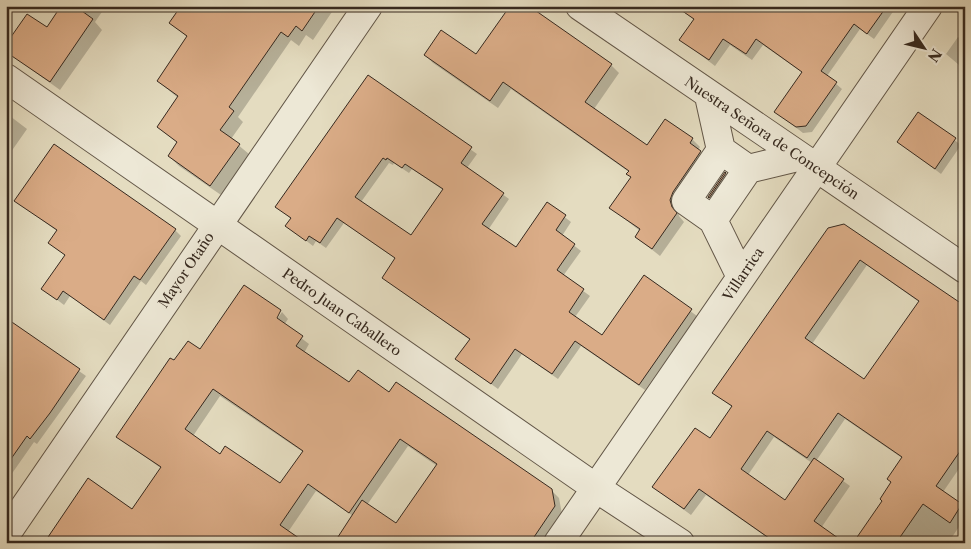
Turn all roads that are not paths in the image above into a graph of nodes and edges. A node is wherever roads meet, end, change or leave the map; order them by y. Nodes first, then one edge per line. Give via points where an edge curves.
1 (368, 6) edge
2 (580, 6) edge
3 (928, 6) edge
4 (6, 78) edge
5 (709, 96) junction
6 (721, 150) junction
7 (806, 163) junction
8 (748, 169) junction
9 (713, 220) junction
10 (216, 225) junction
11 (965, 269) edge
12 (741, 276) junction
13 (596, 488) junction
14 (6, 534) edge
15 (558, 543) edge
16 (680, 543) edge

1 - 10 street, Mayor Otaño
2 - 5 street, Nuestra Señora de Concepción
3 - 7 street, Villarrica
4 - 10 street, Pedro Juan Caballero
5 - 6 street
5 - 7 street, Nuestra Señora de Concepción
6 - 8 street
6 - 9 street via 686,201
7 - 8 street
7 - 11 street, Nuestra Señora de Concepción
7 - 12 street, Villarrica
8 - 9 street
9 - 12 street
10 - 13 street, Pedro Juan Caballero
10 - 14 street, Mayor Otaño
12 - 13 street, Villarrica
13 - 15 street, Villarrica
13 - 16 street, Pedro Juan Caballero

